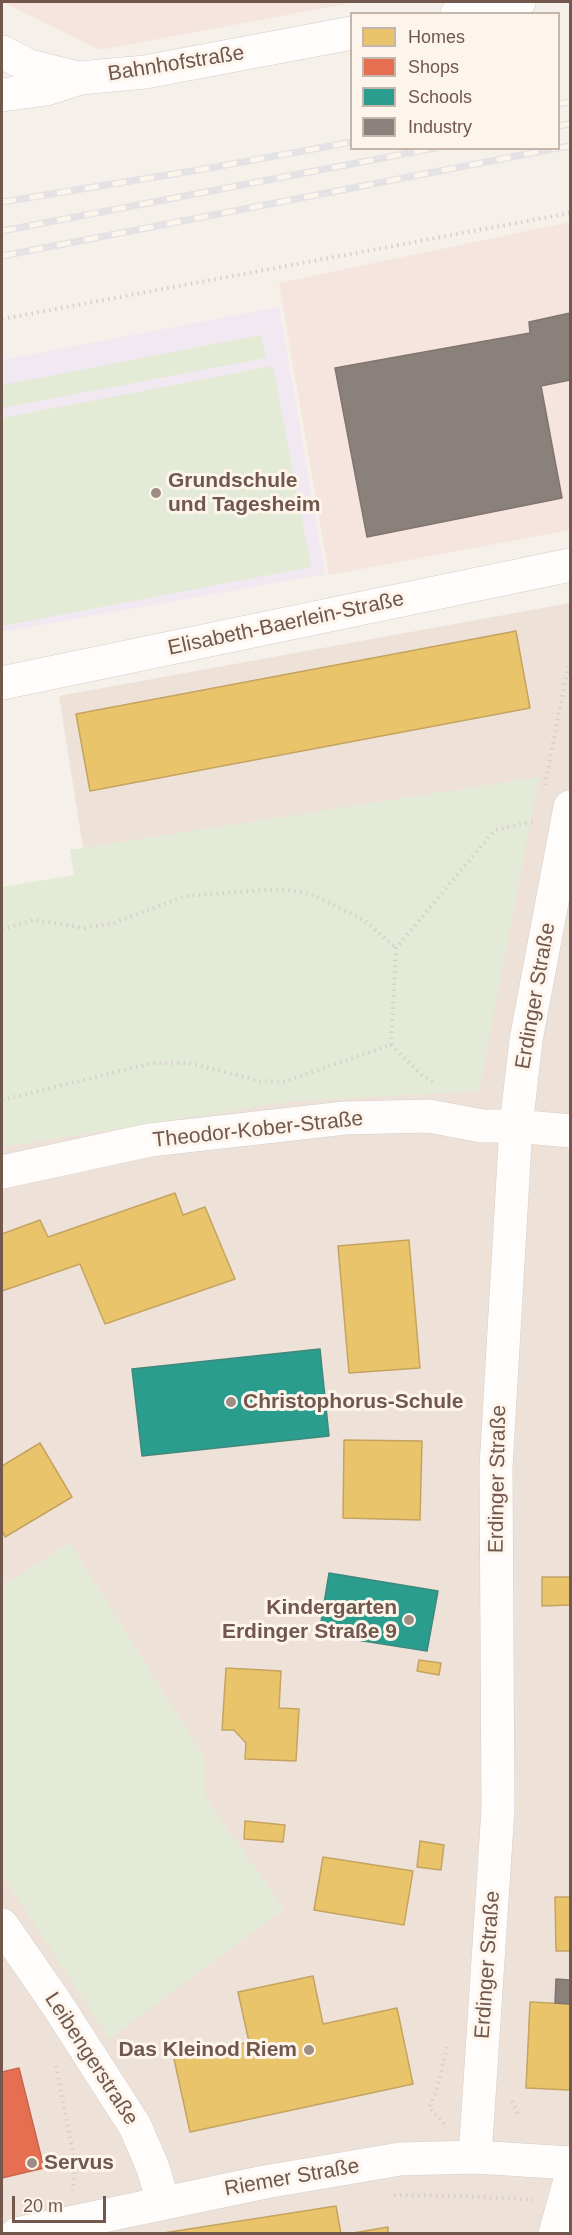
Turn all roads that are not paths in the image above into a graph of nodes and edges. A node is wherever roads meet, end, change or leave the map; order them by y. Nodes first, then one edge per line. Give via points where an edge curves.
1 (519, 2) edge
2 (467, 12) edge
3 (350, 33) edge
4 (2, 52) edge
5 (80, 78) junction
6 (2, 95) edge
7 (570, 565) edge
8 (2, 683) edge
9 (570, 807) edge
10 (516, 1126) junction
11 (570, 1131) edge
12 (2, 1172) edge
13 (2, 1925) edge
14 (475, 2157) junction
15 (570, 2163) edge
16 (163, 2202) junction
17 (17, 2234) edge

1 - 2 street
3 - 5 street, Bahnhofstraße via 145,72
4 - 5 street via 29,66
5 - 6 street, Bahnhofstraße via 46,89
7 - 8 street, Elisabeth-Baerlein-Straße
9 - 10 street, Erdinger Straße via 526,1040
10 - 11 street, Theodor-Kober-Straße
10 - 12 street, Theodor-Kober-Straße via 482,1126 429,1116 345,1118 150,1140
10 - 14 street, Erdinger Straße via 496,1467 498,1809
13 - 16 street, Leibengerstraße via 135,2126
14 - 15 street, Riemer Straße
14 - 16 street, Riemer Straße via 372,2163
16 - 17 street, Riemer Straße

